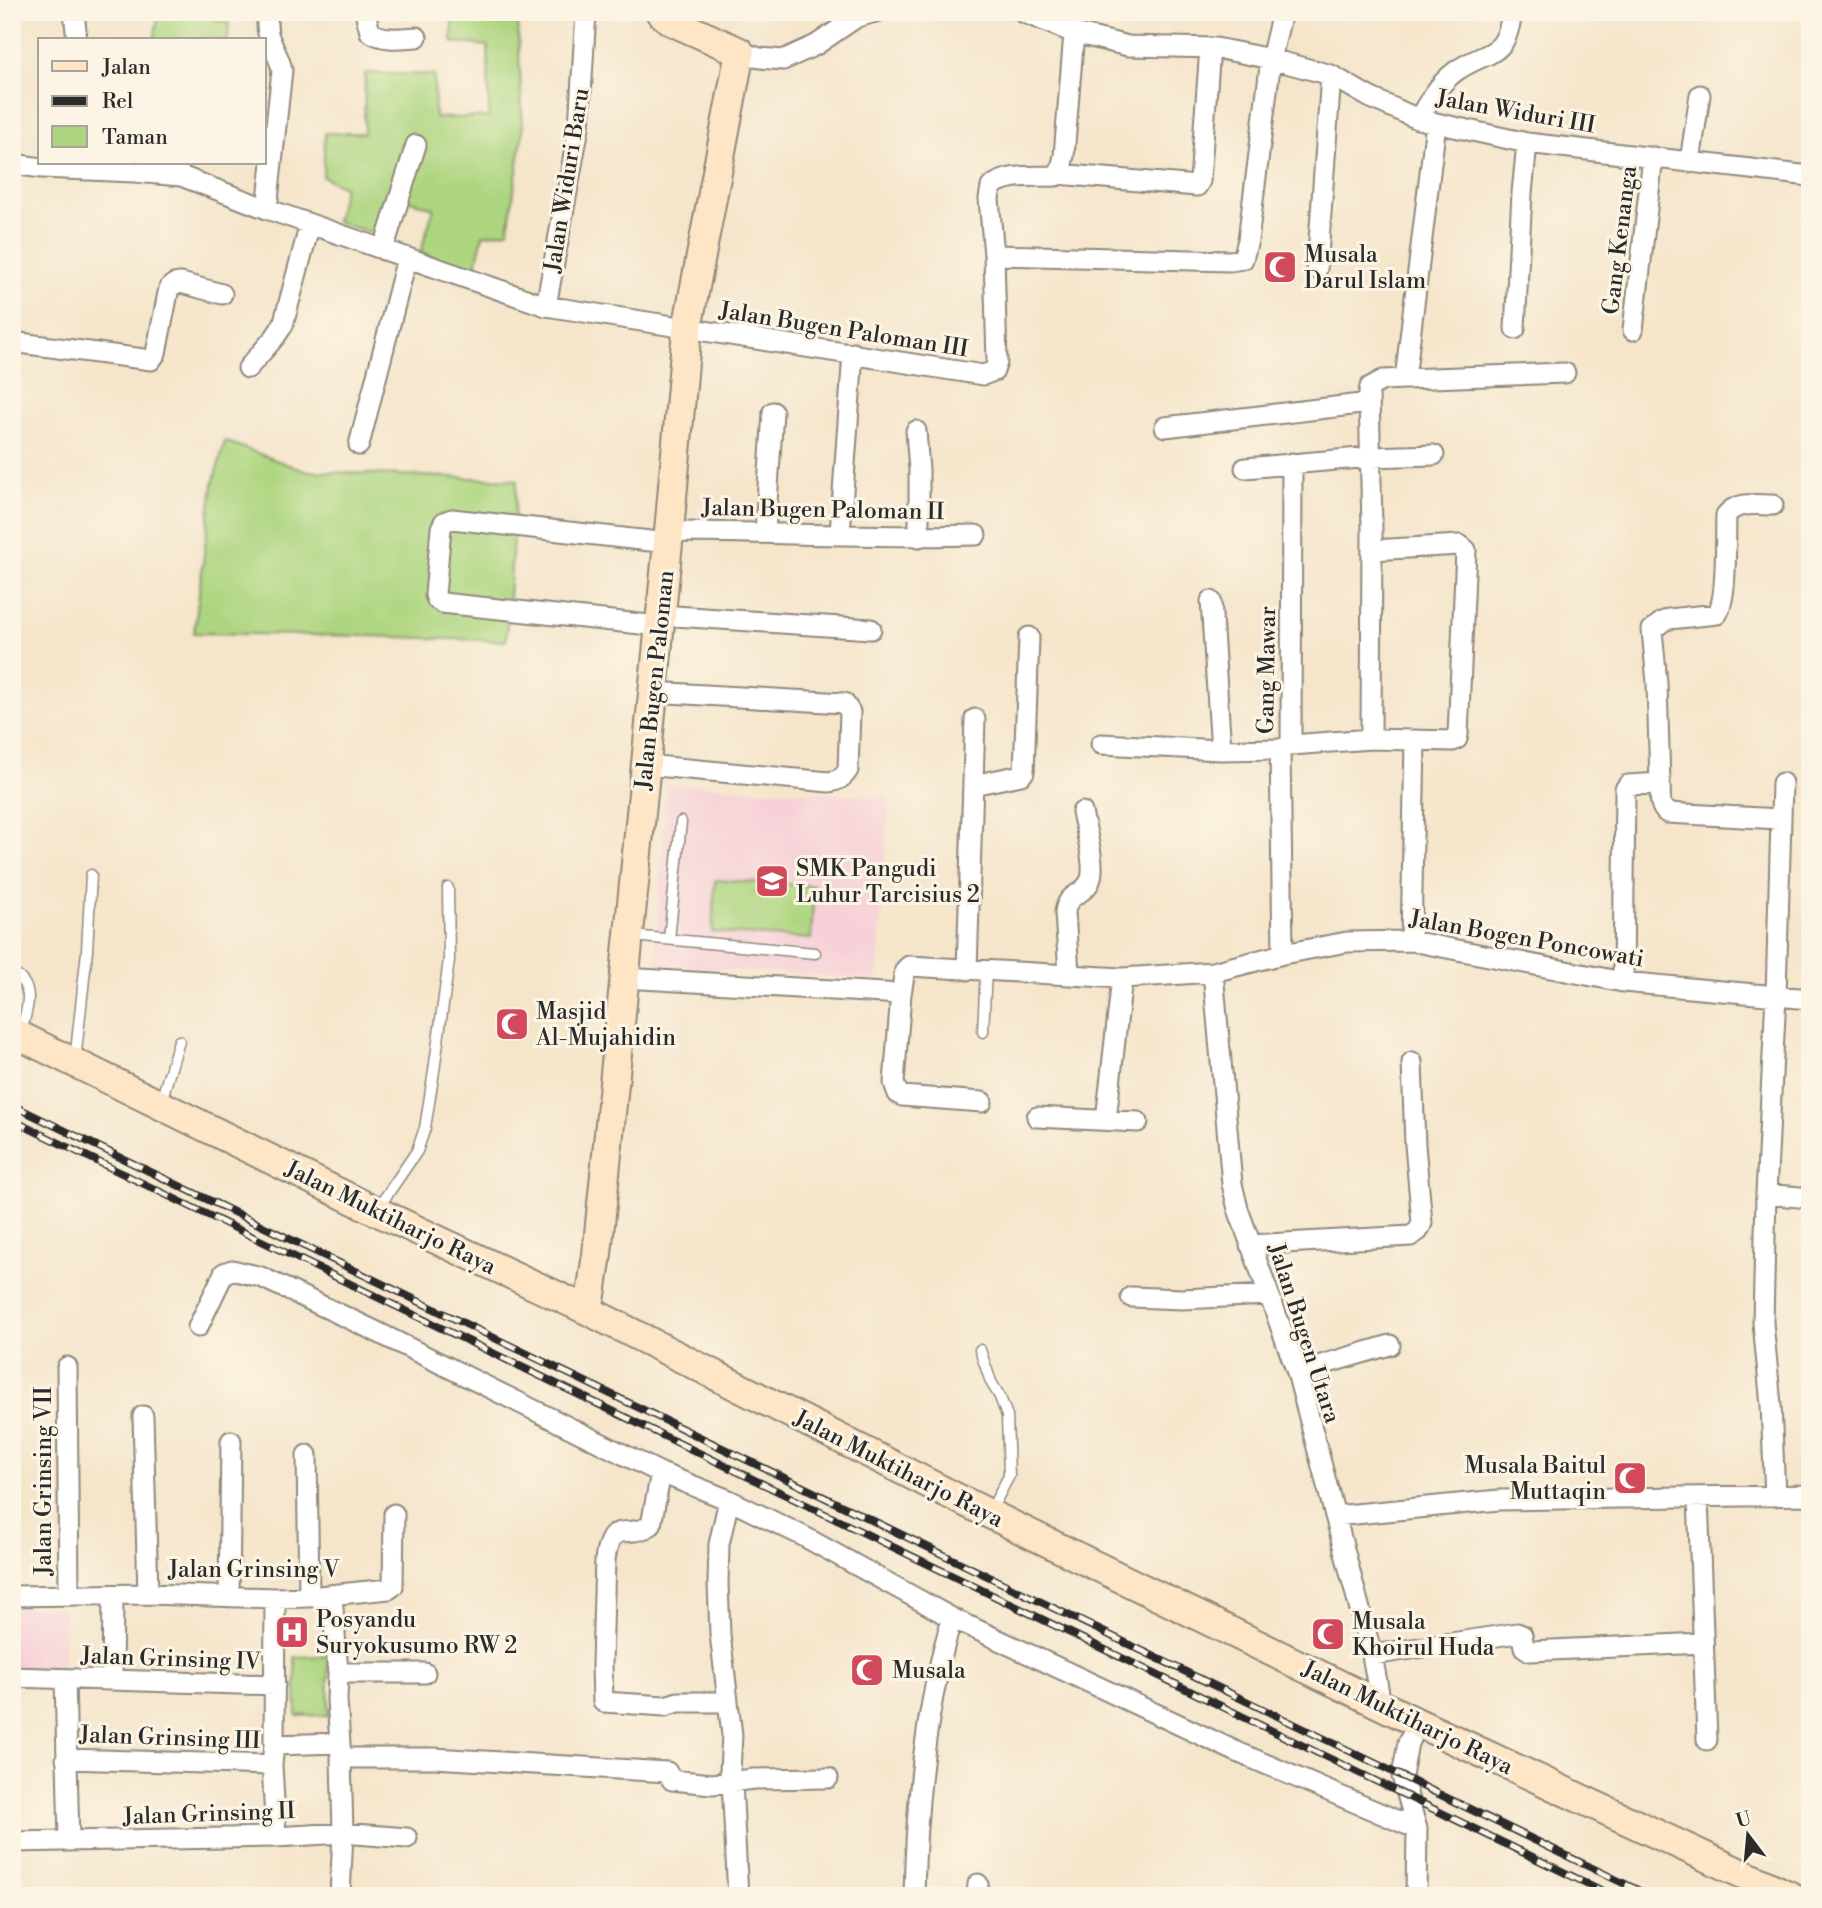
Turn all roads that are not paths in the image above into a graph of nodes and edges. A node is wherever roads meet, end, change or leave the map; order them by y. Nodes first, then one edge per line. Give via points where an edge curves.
1 (74, 12) edge
2 (267, 12) edge
3 (365, 12) edge
4 (586, 12) edge
5 (660, 12) edge
6 (876, 12) edge
7 (1022, 12) edge
8 (1282, 12) edge
9 (1512, 12) edge
10 (847, 17) edge
11 (1074, 33) junction
12 (417, 37) dead end
13 (77, 38) edge
14 (1210, 48) junction
15 (740, 52) junction
16 (1271, 59) junction
17 (1331, 75) junction
18 (1700, 95) dead end
19 (1427, 121) junction
20 (1527, 143) junction
21 (416, 145) dead end
22 (1653, 157) junction
23 (1690, 161) junction
24 (12, 164) edge
25 (73, 166) edge
26 (1058, 174) junction
27 (1810, 176) edge
28 (267, 209) junction
29 (310, 225) junction
30 (383, 250) junction
31 (994, 255) junction
32 (407, 258) junction
33 (1317, 269) dead end
34 (222, 294) dead end
35 (546, 306) junction
36 (687, 329) junction
37 (1515, 329) dead end
38 (1633, 330) dead end
39 (12, 342) edge
40 (853, 353) junction
41 (248, 368) dead end
42 (1565, 373) dead end
43 (1405, 379) junction
44 (1368, 403) junction
45 (773, 412) dead end
46 (1165, 427) dead end
47 (916, 431) dead end
48 (359, 445) dead end
49 (1434, 455) dead end
50 (1371, 457) junction
51 (1292, 463) junction
52 (1245, 468) dead end
53 (1773, 505) dead end
54 (765, 532) junction
55 (840, 534) junction
56 (976, 535) dead end
57 (919, 537) junction
58 (668, 538) junction
59 (1373, 550) junction
60 (1211, 601) dead end
61 (659, 621) junction
62 (871, 629) dead end
63 (1029, 637) dead end
64 (652, 692) junction
65 (975, 719) dead end
66 (1371, 738) junction
67 (1415, 741) junction
68 (1101, 744) dead end
69 (1286, 747) junction
70 (1222, 750) junction
71 (645, 765) junction
72 (1660, 782) junction
73 (1782, 783) dead end
74 (973, 785) junction
75 (1082, 812) dead end
76 (1780, 819) junction
77 (681, 822) dead end
78 (91, 875) dead end
79 (448, 888) dead end
80 (628, 936) junction
81 (669, 939) junction
82 (1411, 940) junction
83 (815, 953) dead end
84 (1283, 954) junction
85 (977, 970) junction
86 (1213, 972) junction
87 (12, 973) edge
88 (1069, 974) junction
89 (624, 978) junction
90 (1122, 978) junction
91 (1623, 982) junction
92 (901, 995) junction
93 (1776, 995) junction
94 (1810, 999) edge
95 (983, 1032) dead end
96 (16, 1034) edge
97 (179, 1041) dead end
98 (75, 1061) junction
99 (1412, 1062) dead end
100 (982, 1102) dead end
101 (160, 1105) junction
102 (1037, 1117) dead end
103 (1106, 1120) junction
104 (1139, 1122) dead end
105 (1766, 1194) junction
106 (1810, 1198) edge
107 (376, 1212) junction
108 (1250, 1245) junction
109 (1269, 1295) junction
110 (1131, 1297) dead end
111 (587, 1310) junction
112 (198, 1327) dead end
113 (1390, 1345) dead end
114 (980, 1350) dead end
115 (67, 1367) dead end
116 (1297, 1373) junction
117 (143, 1416) dead end
118 (231, 1441) dead end
119 (307, 1455) dead end
120 (661, 1473) junction
121 (1810, 1495) edge
122 (1774, 1496) junction
123 (1698, 1497) junction
124 (729, 1500) junction
125 (394, 1514) dead end
126 (990, 1514) junction
127 (1335, 1516) junction
128 (148, 1594) junction
129 (69, 1595) junction
130 (113, 1595) junction
131 (332, 1595) junction
132 (12, 1596) edge
133 (229, 1597) junction
134 (309, 1597) junction
135 (275, 1598) junction
136 (952, 1618) junction
137 (1703, 1643) junction
138 (1372, 1655) junction
139 (338, 1673) junction
140 (425, 1673) dead end
141 (12, 1677) edge
142 (65, 1679) junction
143 (112, 1679) junction
144 (275, 1685) junction
145 (727, 1702) junction
146 (1381, 1704) junction
147 (1418, 1723) junction
148 (1707, 1740) dead end
149 (340, 1751) junction
150 (273, 1755) junction
151 (66, 1759) junction
152 (828, 1778) dead end
153 (732, 1782) junction
154 (1417, 1829) junction
155 (343, 1833) junction
156 (276, 1836) junction
157 (407, 1838) dead end
158 (69, 1841) junction
159 (12, 1842) edge
160 (340, 1896) edge
161 (738, 1896) edge
162 (914, 1896) edge
163 (1416, 1896) edge
164 (1790, 1896) edge

1 - 13 street
2 - 28 street via 270,40 282,70
3 - 12 street via 370,32 378,37
4 - 35 street, Jalan Widuri Baru via 579,127
5 - 15 street
6 - 10 street
7 - 11 street, Jalan Widuri III
8 - 16 street
9 - 19 street via 1510,33 1499,48 1455,72 1438,88
10 - 15 street via 816,45 783,60
11 - 14 street, Jalan Widuri III via 1128,46
11 - 26 street via 1064,156
14 - 16 street, Jalan Widuri III
14 - 26 street via 1197,186
15 - 36 street, Jalan Bugen Paloman
16 - 17 street, Jalan Widuri III
16 - 31 street via 1243,258
17 - 19 street, Jalan Widuri III
17 - 33 street
18 - 23 street
19 - 20 street, Jalan Widuri III
19 - 43 street
20 - 22 street, Jalan Widuri III
20 - 37 street
21 - 30 street
22 - 23 street, Jalan Widuri III
22 - 38 street, Gang Kenanga
23 - 27 street, Jalan Widuri III
24 - 25 street, Jalan Bugen Paloman III
25 - 28 street, Jalan Bugen Paloman III via 181,176
26 - 31 street via 1009,178 991,187
28 - 29 street, Jalan Bugen Paloman III
29 - 30 street, Jalan Bugen Paloman III
29 - 41 street via 283,325
30 - 32 street, Jalan Bugen Paloman III
31 - 40 street, Jalan Bugen Paloman III via 994,371 983,375
32 - 35 street, Jalan Bugen Paloman III
32 - 48 street
34 - 39 street via 180,284 169,288 151,360
35 - 36 street, Jalan Bugen Paloman III
36 - 40 street, Jalan Bugen Paloman III
36 - 58 street, Jalan Bugen Paloman
40 - 55 street
42 - 43 street
43 - 44 street via 1374,384
44 - 46 street
44 - 50 street
45 - 54 street
47 - 57 street
49 - 50 street
50 - 51 street
50 - 59 street
51 - 52 street
51 - 69 street, Gang Mawar
53 - 72 street via 1738,506 1726,515 1722,608 1717,614 1670,619 1652,630
54 - 55 street, Jalan Bugen Paloman II
54 - 58 street, Jalan Bugen Paloman II
55 - 57 street, Jalan Bugen Paloman II
56 - 57 street, Jalan Bugen Paloman II
58 - 61 street, Jalan Bugen Paloman
58 - 61 street, Jalan Bugen Paloman II via 452,519 441,528 435,595 442,603
59 - 66 street
59 - 67 street via 1460,545 1466,550 1457,739
60 - 70 street
61 - 62 street, Jalan Bugen Paloman II
61 - 64 street, Jalan Bugen Paloman
63 - 74 street via 1024,772
64 - 71 street, Jalan Bugen Paloman
64 - 71 street via 844,703 850,712 848,770 836,782 828,782
65 - 74 street
66 - 67 street
66 - 69 street
67 - 82 street
68 - 70 street
69 - 70 street
69 - 84 street, Gang Mawar
71 - 80 street, Jalan Bugen Paloman
72 - 76 street via 1661,805 1667,813
72 - 91 street via 1625,789
73 - 76 street
74 - 85 street
75 - 88 street via 1092,871 1087,886 1066,903
76 - 93 street
77 - 81 lane
78 - 98 lane
79 - 107 lane via 449,960 425,1128 417,1152
80 - 81 lane
80 - 89 street, Jalan Bugen Paloman
81 - 83 lane
82 - 84 street, Jalan Bogen Poncowati via 1347,942
82 - 91 street, Jalan Bogen Poncowati
84 - 86 street, Jalan Bogen Poncowati
85 - 88 street, Jalan Bogen Poncowati
85 - 92 street, Jalan Bogen Poncowati via 909,966
85 - 95 lane
86 - 90 street, Jalan Bogen Poncowati
86 - 108 street, Jalan Bugen Utara via 1232,1184
87 - 96 lane via 20,977 29,994
88 - 90 street, Jalan Bogen Poncowati
89 - 92 street
89 - 111 street, Jalan Bugen Paloman via 597,1254
90 - 103 street
91 - 93 street, Jalan Bogen Poncowati
92 - 100 street via 894,1083 898,1094
93 - 94 street, Jalan Bogen Poncowati
93 - 105 street
96 - 98 street, Jalan Muktiharjo Raya
97 - 101 lane
98 - 101 street, Jalan Muktiharjo Raya
99 - 108 street via 1422,1223 1418,1231 1411,1236
101 - 107 street, Jalan Muktiharjo Raya
102 - 103 street
103 - 104 street
105 - 106 street
105 - 122 street via 1763,1323
107 - 111 street, Jalan Muktiharjo Raya
108 - 109 street, Jalan Bugen Utara
109 - 110 street
109 - 116 street, Jalan Bugen Utara
111 - 126 street, Jalan Muktiharjo Raya
112 - 120 street via 224,1273 232,1270 261,1278
113 - 116 street
114 - 126 lane via 1007,1416 1009,1476
115 - 129 street, Jalan Grinsing VII
116 - 127 street, Jalan Bugen Utara
117 - 128 street
118 - 133 street
119 - 134 street
120 - 124 street
120 - 145 street via 651,1525 622,1531 607,1544 603,1702 664,1706
121 - 122 street
122 - 123 street
123 - 127 street via 1499,1500
123 - 137 street
124 - 136 street
124 - 145 street via 719,1544 718,1584
125 - 131 street, Jalan Grinsing V via 393,1586
126 - 146 street, Jalan Muktiharjo Raya
127 - 138 street, Jalan Bugen Utara
128 - 130 street, Jalan Grinsing V
128 - 133 street, Jalan Grinsing V
129 - 130 street, Jalan Grinsing V
129 - 132 street, Jalan Grinsing V
130 - 143 street
131 - 134 street, Jalan Grinsing V
131 - 139 street
133 - 135 street, Jalan Grinsing V
134 - 135 street, Jalan Grinsing V
135 - 144 street
136 - 154 street via 1235,1751
136 - 162 street via 929,1709
137 - 138 street via 1530,1651 1524,1647 1522,1635 1511,1633
137 - 148 street
138 - 146 street, Jalan Bugen Utara
139 - 140 street
139 - 149 street
141 - 142 street, Jalan Grinsing IV
142 - 143 street, Jalan Grinsing IV
142 - 151 street
143 - 144 street, Jalan Grinsing IV
144 - 150 street
145 - 153 street
146 - 147 street, Jalan Muktiharjo Raya
147 - 154 street via 1408,1743 1402,1776
147 - 164 street, Jalan Muktiharjo Raya
149 - 150 street, Jalan Grinsing III
149 - 153 street via 667,1772 671,1780
149 - 155 street
150 - 151 street, Jalan Grinsing III
150 - 156 street
151 - 158 street
152 - 153 street
153 - 161 street
154 - 163 street
155 - 156 street, Jalan Grinsing II
155 - 157 street, Jalan Grinsing II
155 - 160 street
156 - 158 street, Jalan Grinsing II
158 - 159 street, Jalan Grinsing II

